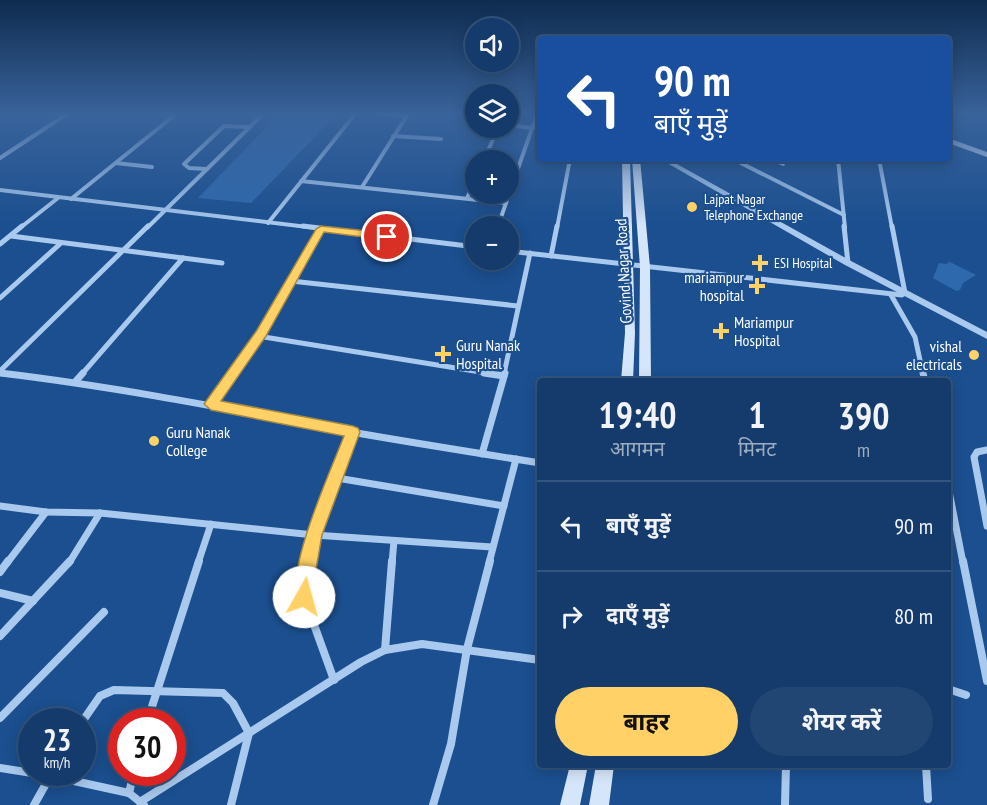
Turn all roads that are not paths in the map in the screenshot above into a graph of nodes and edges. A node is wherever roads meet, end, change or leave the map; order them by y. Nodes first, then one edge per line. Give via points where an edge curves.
1 (130, 152) edge
2 (197, 152) edge
3 (224, 152) edge
4 (325, 152) edge
5 (384, 152) edge
6 (569, 162) edge
7 (626, 162) edge
8 (636, 162) edge
9 (668, 162) edge
10 (739, 162) edge
11 (779, 162) edge
12 (838, 162) edge
13 (880, 162) edge
14 (116, 163) junction
15 (783, 164) dead end
16 (152, 167) dead end
17 (207, 169) junction
18 (301, 181) junction
19 (362, 187) junction
20 (0, 190) edge
21 (58, 198) junction
22 (465, 198) edge
23 (71, 199) junction
24 (164, 210) junction
25 (844, 215) junction
26 (268, 223) junction
27 (321, 229) junction
28 (11, 236) junction
29 (61, 243) junction
30 (0, 244) edge
31 (465, 246) edge
32 (122, 251) junction
33 (519, 252) edge
34 (530, 253) junction
35 (551, 256) junction
36 (183, 258) junction
37 (848, 262) junction
38 (222, 263) dead end
39 (628, 265) junction
40 (645, 267) junction
41 (291, 282) junction
42 (905, 293) junction
43 (891, 295) junction
44 (0, 298) edge
45 (518, 306) junction
46 (262, 333) junction
47 (987, 336) edge
48 (0, 372) edge
49 (504, 376) junction
50 (627, 378) edge
51 (645, 378) edge
52 (924, 378) edge
53 (75, 382) junction
54 (211, 404) junction
55 (353, 432) junction
56 (987, 450) edge
57 (482, 454) junction
58 (516, 459) junction
59 (537, 462) edge
60 (337, 478) junction
61 (951, 501) edge
62 (0, 506) edge
63 (504, 506) junction
64 (46, 512) junction
65 (100, 513) junction
66 (211, 524) junction
67 (987, 526) edge
68 (314, 535) junction
69 (394, 541) junction
70 (492, 547) junction
71 (0, 572) edge
72 (0, 593) edge
73 (33, 601) junction
74 (104, 612) dead end
75 (0, 636) edge
76 (467, 649) junction
77 (385, 650) junction
78 (537, 660) edge
79 (334, 680) junction
80 (987, 681) edge
81 (951, 690) edge
82 (155, 692) junction
83 (966, 695) dead end
84 (92, 708) edge
85 (151, 708) edge
86 (0, 718) edge
87 (249, 733) junction
88 (0, 768) edge
89 (578, 768) edge
90 (605, 768) edge
91 (786, 768) edge
92 (926, 768) edge
93 (18, 770) edge
94 (96, 785) edge
95 (45, 786) edge
96 (131, 786) edge
97 (129, 793) junction
98 (928, 799) dead end
99 (142, 803) edge
100 (34, 805) edge
101 (231, 805) edge
102 (433, 805) edge
103 (570, 805) edge
104 (599, 805) edge
105 (785, 805) edge

1 - 14 street
2 - 17 street via 184,164
3 - 17 street
4 - 18 street
5 - 19 street
6 - 35 street
7 - 39 main road, Govind Nagar Road
8 - 40 main road, Govind Nagar Road
9 - 37 street
10 - 25 street
11 - 15 street
12 - 25 street
13 - 42 street
14 - 16 street
14 - 23 street
17 - 24 street
18 - 19 street
18 - 26 street
19 - 22 street
20 - 21 street
21 - 23 street
21 - 28 street
23 - 24 street
24 - 26 street
24 - 32 street
25 - 37 street
26 - 27 street
27 - 31 street
27 - 41 street
28 - 29 street
28 - 30 street
29 - 32 street
29 - 44 street
32 - 36 street
32 - 48 street
33 - 34 street
34 - 35 street
34 - 45 street
35 - 39 street
36 - 38 street
36 - 53 street
37 - 42 street
39 - 40 street
39 - 50 main road, Govind Nagar Road
40 - 43 street
40 - 51 main road, Govind Nagar Road
41 - 45 street
41 - 46 street
42 - 43 street
42 - 47 street
43 - 52 street via 915,337
45 - 49 street
46 - 49 street via 268,339
46 - 54 street
48 - 53 street
49 - 57 street
53 - 54 street
54 - 55 street
55 - 57 street
55 - 60 street
56 - 67 street via 974,457
57 - 58 street
58 - 59 street
58 - 63 street
60 - 63 street
60 - 68 street
61 - 80 street
62 - 64 street
63 - 70 street
64 - 65 street
64 - 71 street
65 - 66 street
65 - 73 street via 68,564
66 - 68 street
66 - 82 street
68 - 69 street
68 - 79 street via 304,597
69 - 70 street
69 - 77 street
70 - 76 street
72 - 73 street
73 - 75 street
74 - 86 street
76 - 77 street via 422,644
76 - 78 street
76 - 102 street via 451,744
77 - 79 street
79 - 87 street
81 - 83 street
82 - 84 street via 114,690 100,696
82 - 85 street
82 - 87 street via 223,693 234,704
87 - 99 street
87 - 101 street
88 - 93 street
89 - 103 main road
90 - 104 main road
91 - 105 street
92 - 98 street
94 - 97 street
95 - 100 street
96 - 97 street
97 - 99 street

